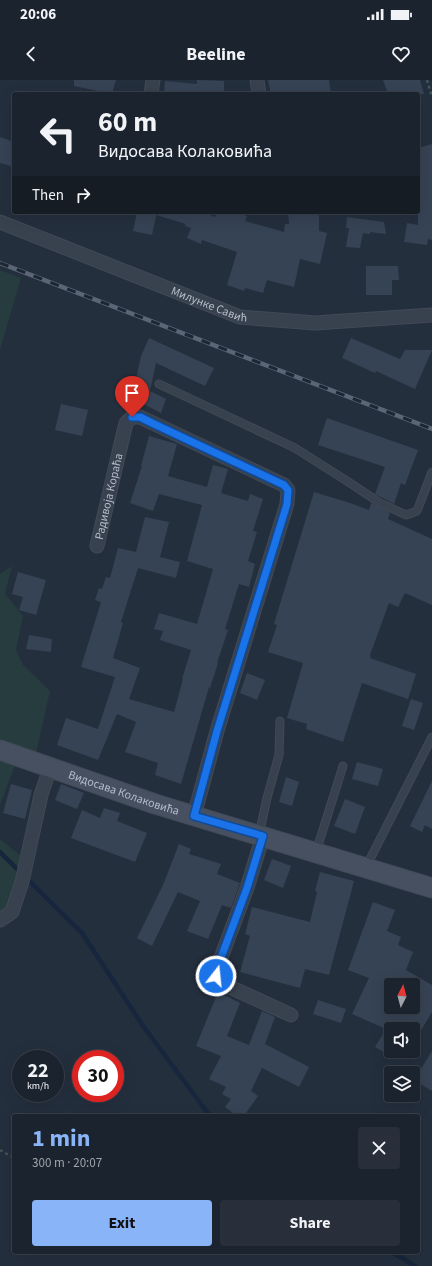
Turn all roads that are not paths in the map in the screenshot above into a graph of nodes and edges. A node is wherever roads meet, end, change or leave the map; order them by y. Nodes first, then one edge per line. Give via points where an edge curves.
1 (153, 80) edge
2 (257, 80) edge
3 (151, 92) edge
4 (259, 92) edge
5 (0, 222) edge
6 (432, 315) edge
7 (159, 384) dead end
8 (432, 472) edge
9 (97, 546) dead end
10 (280, 721) dead end
11 (432, 737) edge
12 (0, 750) edge
13 (343, 766) dead end
14 (50, 768) junction
15 (194, 816) junction
16 (261, 836) junction
17 (316, 852) junction
18 (366, 868) junction
19 (432, 888) edge
20 (0, 920) edge
21 (291, 1015) dead end

1 - 3 street
2 - 4 street
5 - 6 street, Милунке Савић via 240,317 316,323
7 - 8 lane via 294,448 380,503 406,515 416,511
9 - 15 street, Радивоја Кораћа via 126,423 132,417 140,417 284,485 288,490 287,504 217,731
10 - 16 lane via 279,755 267,798
11 - 18 lane
12 - 14 street, Видосава Колаковића
13 - 17 lane
14 - 15 street, Видосава Колаковића
14 - 20 street via 41,795 22,882 12,912
15 - 16 street, Видосава Колаковића
16 - 17 street, Видосава Колаковића
16 - 21 street via 247,888 216,976 221,983
17 - 18 street, Видосава Колаковића
18 - 19 street, Видосава Колаковића

